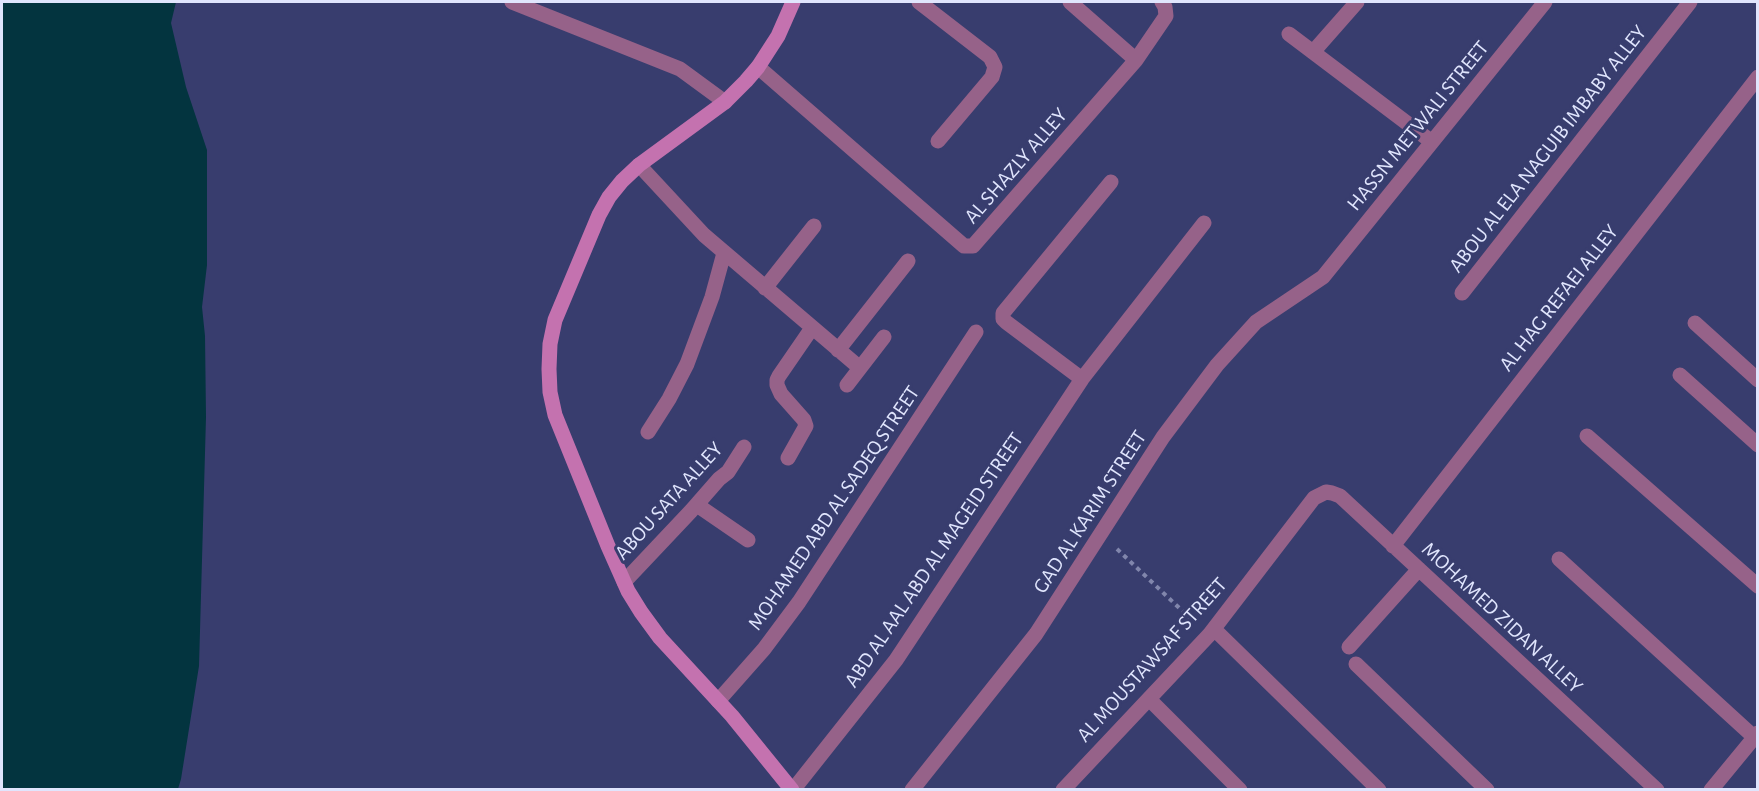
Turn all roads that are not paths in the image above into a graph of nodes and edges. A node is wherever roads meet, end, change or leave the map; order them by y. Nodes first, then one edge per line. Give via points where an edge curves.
1 (512, 2) edge
2 (793, 2) edge
3 (919, 2) edge
4 (1070, 2) edge
5 (1162, 2) edge
6 (1357, 2) edge
7 (1545, 2) edge
8 (1690, 2) edge
9 (1288, 34) dead end
10 (1313, 52) junction
11 (1136, 60) junction
12 (758, 67) junction
13 (1758, 77) edge
14 (725, 102) junction
15 (938, 141) dead end
16 (1432, 142) junction
17 (639, 165) junction
18 (1111, 182) dead end
19 (1204, 223) dead end
20 (814, 226) dead end
21 (724, 253) junction
22 (908, 261) dead end
23 (1323, 277) joint
24 (765, 288) junction
25 (1462, 293) dead end
26 (1695, 323) dead end
27 (812, 328) junction
28 (976, 332) dead end
29 (884, 337) dead end
30 (838, 350) junction
31 (860, 368) junction
32 (1680, 375) dead end
33 (1082, 379) junction
34 (1758, 380) edge
35 (847, 385) dead end
36 (648, 432) dead end
37 (1587, 436) dead end
38 (1758, 446) edge
39 (744, 447) dead end
40 (788, 458) dead end
41 (1314, 498) joint
42 (697, 505) junction
43 (748, 540) dead end
44 (1393, 546) junction
45 (1559, 559) dead end
46 (1419, 569) junction
47 (624, 582) junction
48 (1758, 586) edge
49 (1211, 632) junction
50 (1349, 647) dead end
51 (1356, 664) dead end
52 (1149, 699) junction
53 (718, 701) junction
54 (1756, 735) edge
55 (792, 789) edge
56 (912, 789) edge
57 (1063, 789) edge
58 (1240, 789) edge
59 (1379, 789) edge
60 (1487, 789) edge
61 (1658, 789) edge
62 (1711, 789) edge

1 - 14 street via 680,69
2 - 12 street
3 - 15 street via 990,57 995,67 993,77
4 - 11 street
5 - 11 street, AL SHAZLY ALLEY via 1166,16
6 - 10 street
7 - 16 street, HASSN METWALI STREET
8 - 25 street, ABOU AL ELA NAGUIB IMBABY ALLEY
9 - 10 street
10 - 16 street
11 - 12 street, AL SHAZLY ALLEY via 977,243 968,247
12 - 14 street
13 - 44 street, AL HAG REFAEI ALLEY
14 - 17 street
16 - 23 street, HASSN METWALI STREET
17 - 21 street
17 - 47 street via 609,197 591,233 555,320 549,369 555,415
18 - 33 street via 1003,314 1006,322
19 - 33 street, ABD AL AAL ABD AL MAGEID STREET
20 - 24 street
21 - 24 street
21 - 36 street via 687,364
22 - 30 street
23 - 56 street, GAD AL KARIM STREET via 1256,322 1194,395 1036,634
24 - 27 street
26 - 34 street
27 - 30 street
27 - 40 street via 777,380 781,394 806,426
28 - 53 street, MOHAMED ABD AL SADEQ STREET via 799,602
29 - 31 street
30 - 31 street
31 - 35 street
32 - 38 street
33 - 55 street, ABD AL AAL ABD AL MAGEID STREET via 897,660
37 - 48 street
39 - 42 street, ABOU SATA ALLEY via 733,467
41 - 44 street, MOHAMED ZIDAN ALLEY via 1326,492 1340,495
41 - 49 street, AL MOUSTAWSAF STREET
42 - 43 street
42 - 47 street, ABOU SATA ALLEY
44 - 46 street, MOHAMED ZIDAN ALLEY
45 - 54 street
46 - 50 street
46 - 61 street, MOHAMED ZIDAN ALLEY
47 - 53 street via 660,638
49 - 52 street, AL MOUSTAWSAF STREET
49 - 59 street
51 - 60 street
52 - 57 street, AL MOUSTAWSAF STREET
52 - 58 street
53 - 55 street
54 - 62 street

